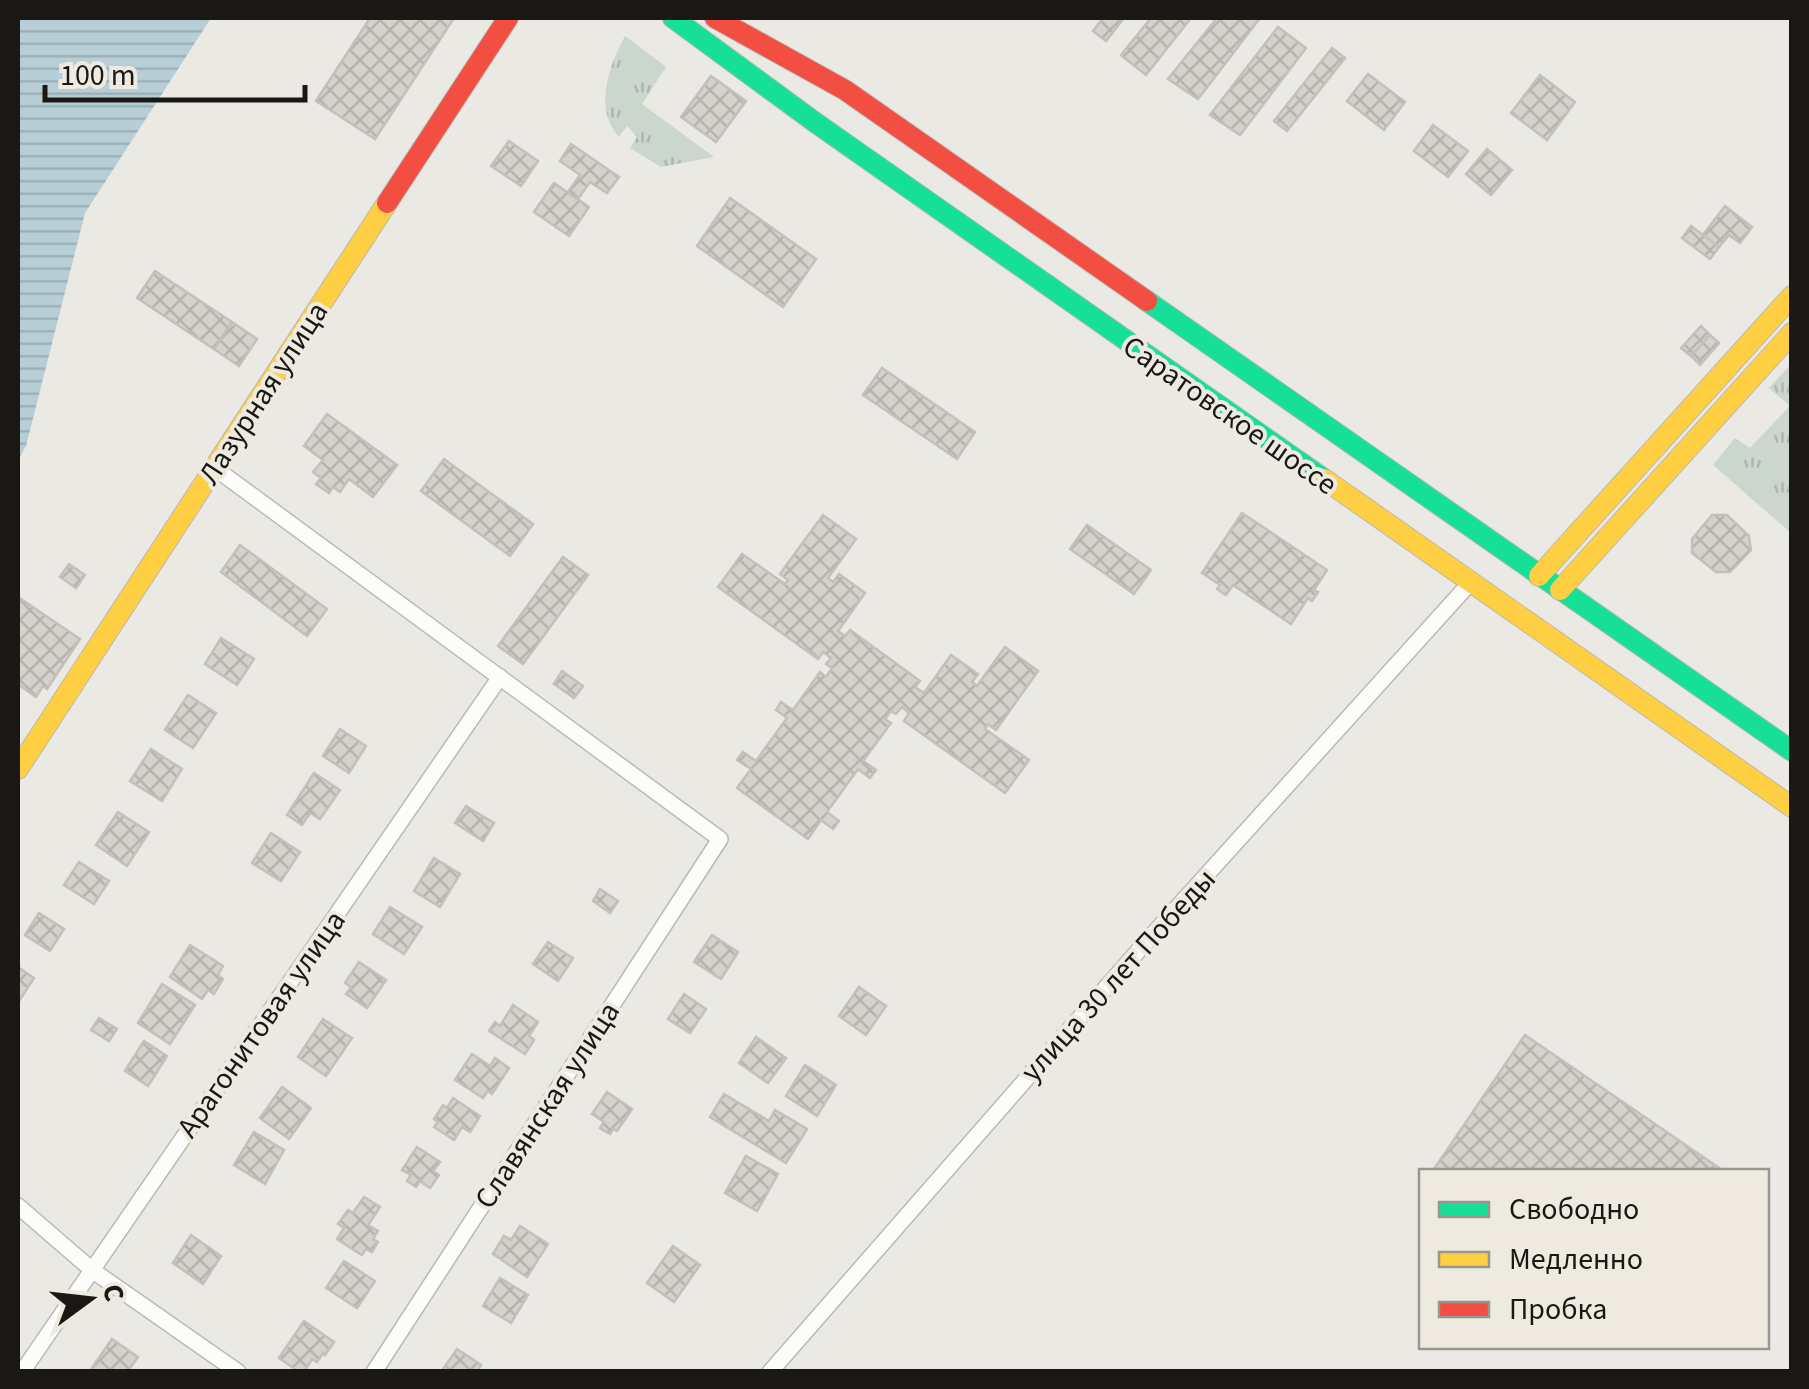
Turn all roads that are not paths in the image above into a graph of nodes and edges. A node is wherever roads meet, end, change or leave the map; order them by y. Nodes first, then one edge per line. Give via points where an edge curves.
1 (508, 18) edge
2 (673, 18) edge
3 (715, 18) edge
4 (699, 24) edge
5 (1792, 296) edge
6 (1792, 333) edge
7 (216, 469) junction
8 (1470, 582) junction
9 (1538, 598) junction
10 (500, 677) junction
11 (1792, 752) edge
12 (18, 769) edge
13 (1792, 806) edge
14 (18, 1206) edge
15 (92, 1270) junction
16 (22, 1372) edge
17 (238, 1372) edge
18 (374, 1372) edge
19 (770, 1372) edge

1 - 7 main road, Лазурная улица
2 - 4 main road, Саратовское шоссе
3 - 9 main road, Саратовское шоссе via 845,90
4 - 8 main road, Саратовское шоссе via 816,122
5 - 9 main road
6 - 9 main road
7 - 10 street
7 - 12 main road, Лазурная улица
8 - 9 main road, Саратовское шоссе
8 - 19 street, улица 30 лет Победы
9 - 11 main road, Саратовское шоссе
9 - 13 main road, Саратовское шоссе
10 - 15 street, Арагонитовая улица
10 - 18 street, Славянская улица via 720,839
14 - 15 street
15 - 16 street, Арагонитовая улица
15 - 17 street

